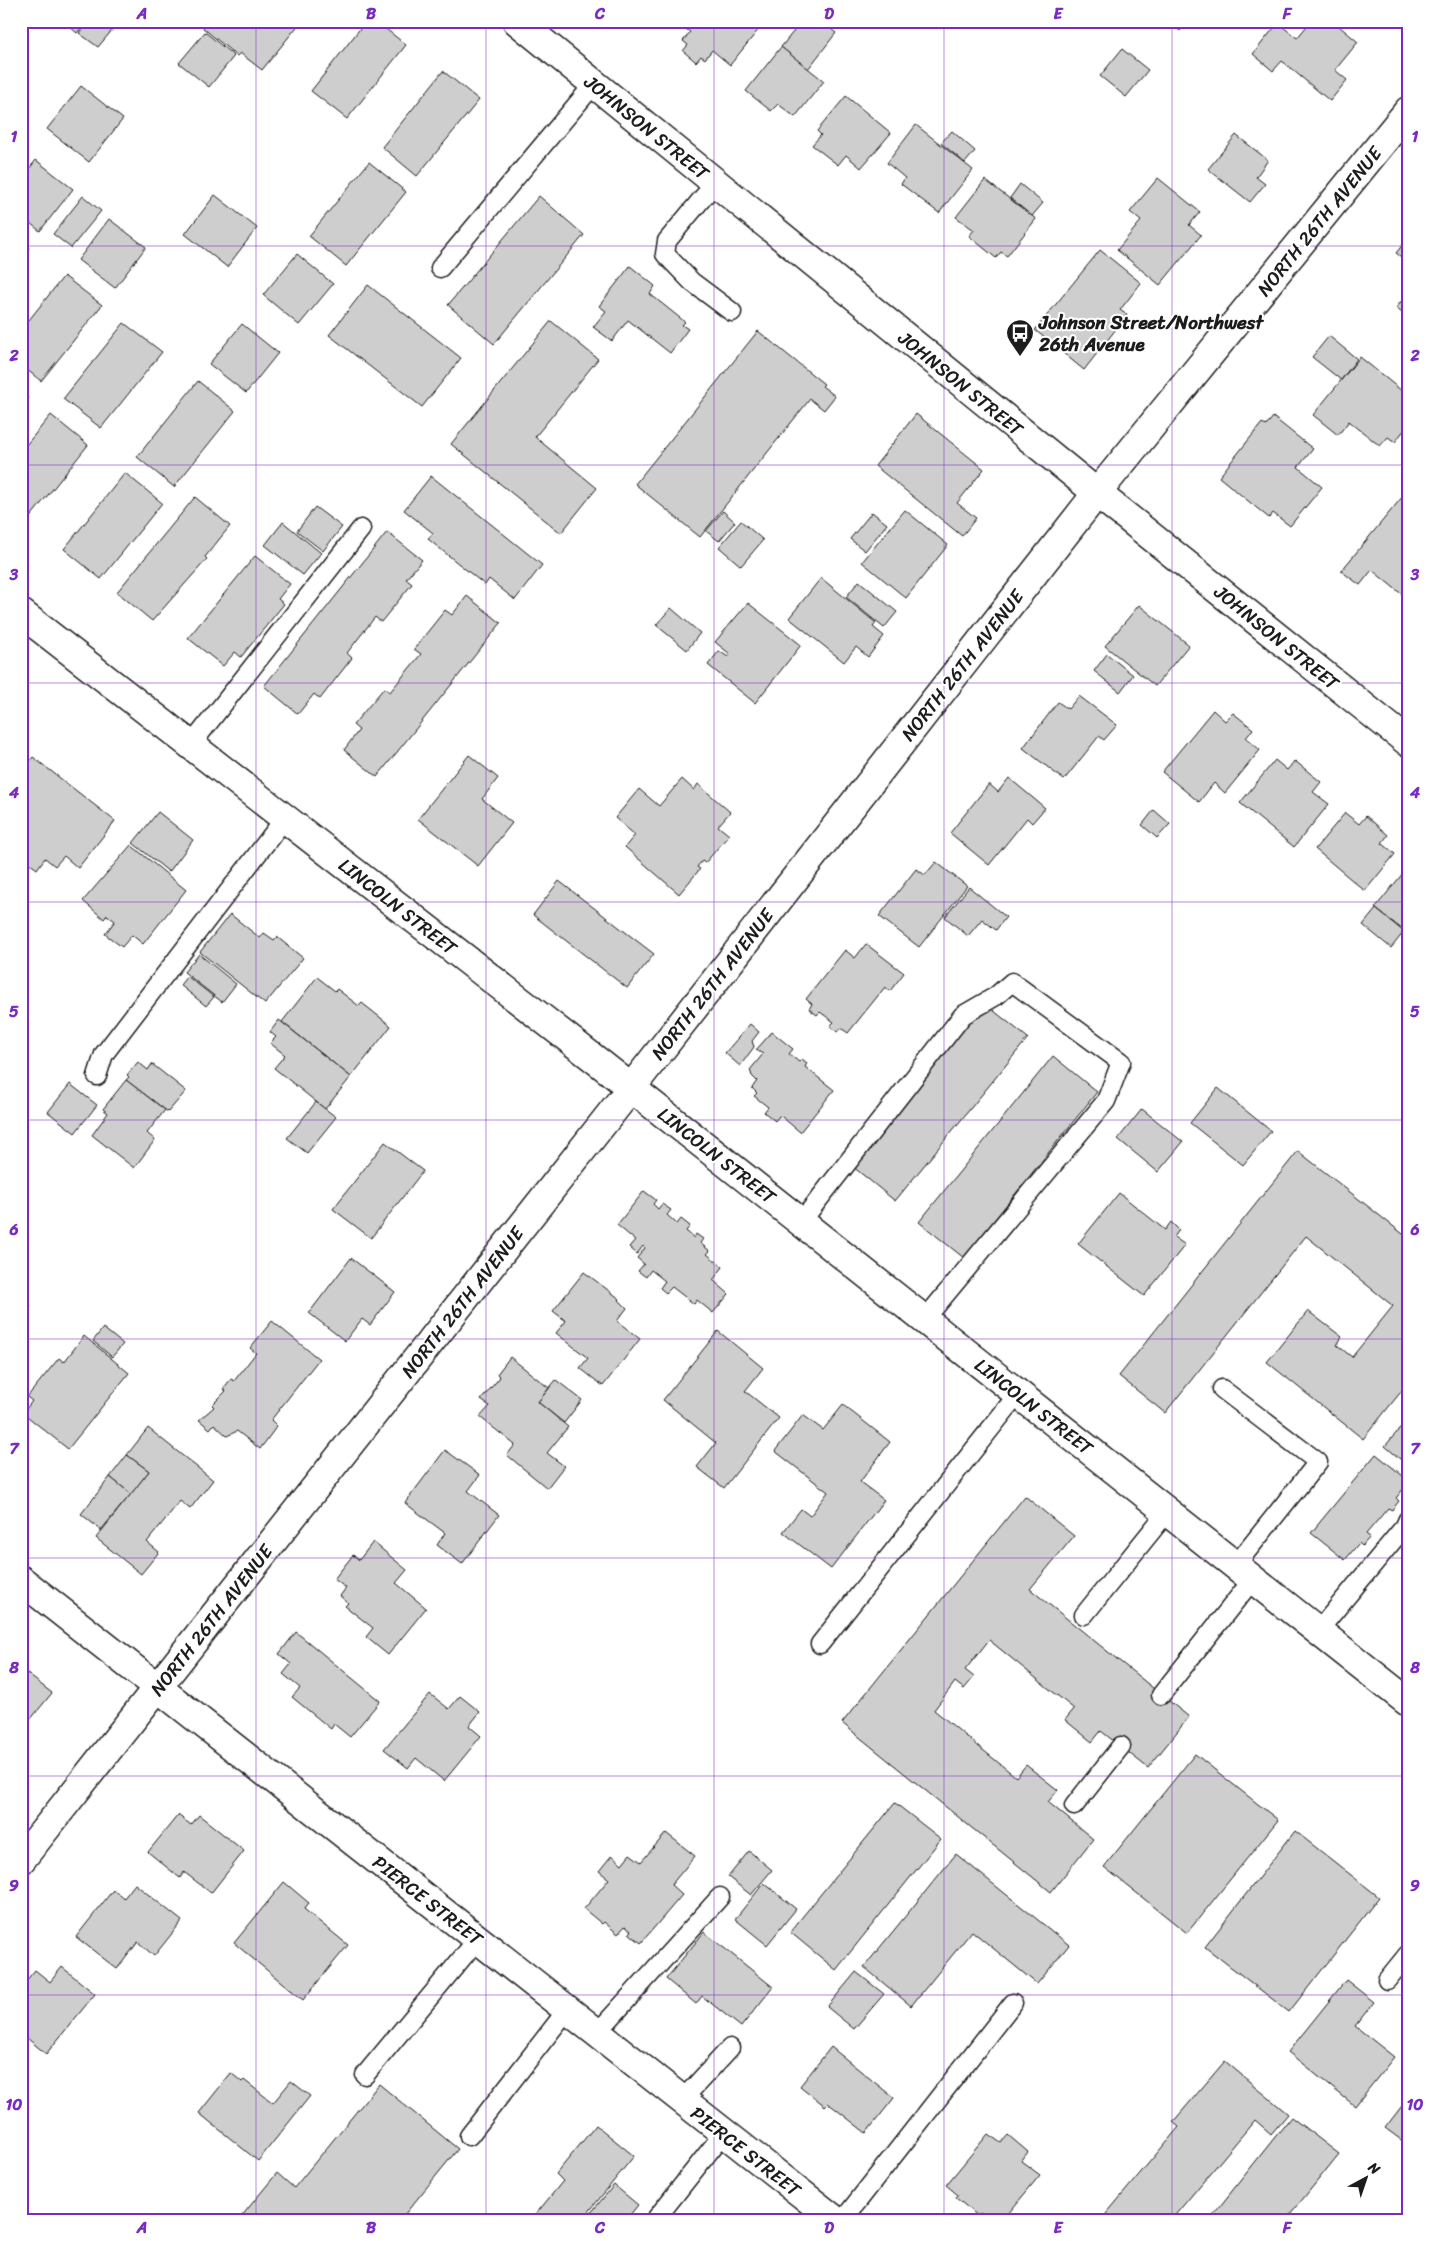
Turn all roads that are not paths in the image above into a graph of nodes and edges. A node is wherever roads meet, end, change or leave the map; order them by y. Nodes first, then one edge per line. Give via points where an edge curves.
1 (517, 21) edge
2 (594, 84) junction
3 (1408, 111) edge
4 (716, 183) junction
5 (440, 268) dead end
6 (732, 312) dead end
7 (1097, 493) junction
8 (362, 529) dead end
9 (21, 613) edge
10 (1408, 742) edge
11 (191, 745) junction
12 (285, 818) junction
13 (97, 1076) dead end
14 (631, 1088) junction
15 (801, 1222) junction
16 (925, 1319) junction
17 (1222, 1389) dead end
18 (1018, 1394) junction
19 (1167, 1512) junction
20 (1408, 1519) edge
21 (1244, 1572) junction
22 (21, 1580) edge
23 (1084, 1615) dead end
24 (1318, 1631) junction
25 (820, 1644) dead end
26 (157, 1688) junction
27 (1161, 1695) dead end
28 (1408, 1702) edge
29 (1121, 1746) dead end
30 (1074, 1806) dead end
31 (21, 1860) edge
32 (720, 1897) dead end
33 (477, 1940) junction
34 (1408, 1954) edge
35 (1387, 1980) dead end
36 (1013, 2003) dead end
37 (567, 2010) junction
38 (597, 2034) junction
39 (730, 2048) dead end
40 (365, 2075) dead end
41 (682, 2100) junction
42 (723, 2134) junction
43 (468, 2136) dead end
44 (655, 2220) edge
45 (835, 2220) edge
46 (843, 2220) edge

1 - 2 street, JOHNSON STREET
2 - 4 street, JOHNSON STREET
2 - 5 lane
3 - 7 street, NORTH 26TH AVENUE
4 - 6 lane via 667,241 666,254 692,282
4 - 7 street, JOHNSON STREET
7 - 10 street, JOHNSON STREET
7 - 14 street, NORTH 26TH AVENUE
8 - 11 lane
9 - 11 street, LINCOLN STREET
11 - 12 street, LINCOLN STREET
12 - 13 lane via 104,1054
12 - 14 street, LINCOLN STREET
14 - 15 street, LINCOLN STREET
14 - 26 street, NORTH 26TH AVENUE
15 - 16 street, LINCOLN STREET
15 - 16 lane via 963,1015 996,996 1012,982 1122,1062 1106,1101
16 - 18 street, LINCOLN STREET
17 - 21 lane via 1318,1462
18 - 19 street, LINCOLN STREET
18 - 25 lane
19 - 21 street, LINCOLN STREET
19 - 23 lane
20 - 24 lane
21 - 24 street, LINCOLN STREET
21 - 27 lane
22 - 26 street, PIERCE STREET
24 - 28 street, LINCOLN STREET
26 - 31 street, NORTH 26TH AVENUE
26 - 33 street, PIERCE STREET
29 - 30 lane
32 - 38 lane
33 - 37 street, PIERCE STREET
33 - 40 lane
34 - 35 lane
36 - 46 lane
37 - 38 street, PIERCE STREET
37 - 43 lane
38 - 41 street, PIERCE STREET
39 - 41 lane
41 - 42 street, PIERCE STREET
42 - 44 lane
42 - 45 street, PIERCE STREET

